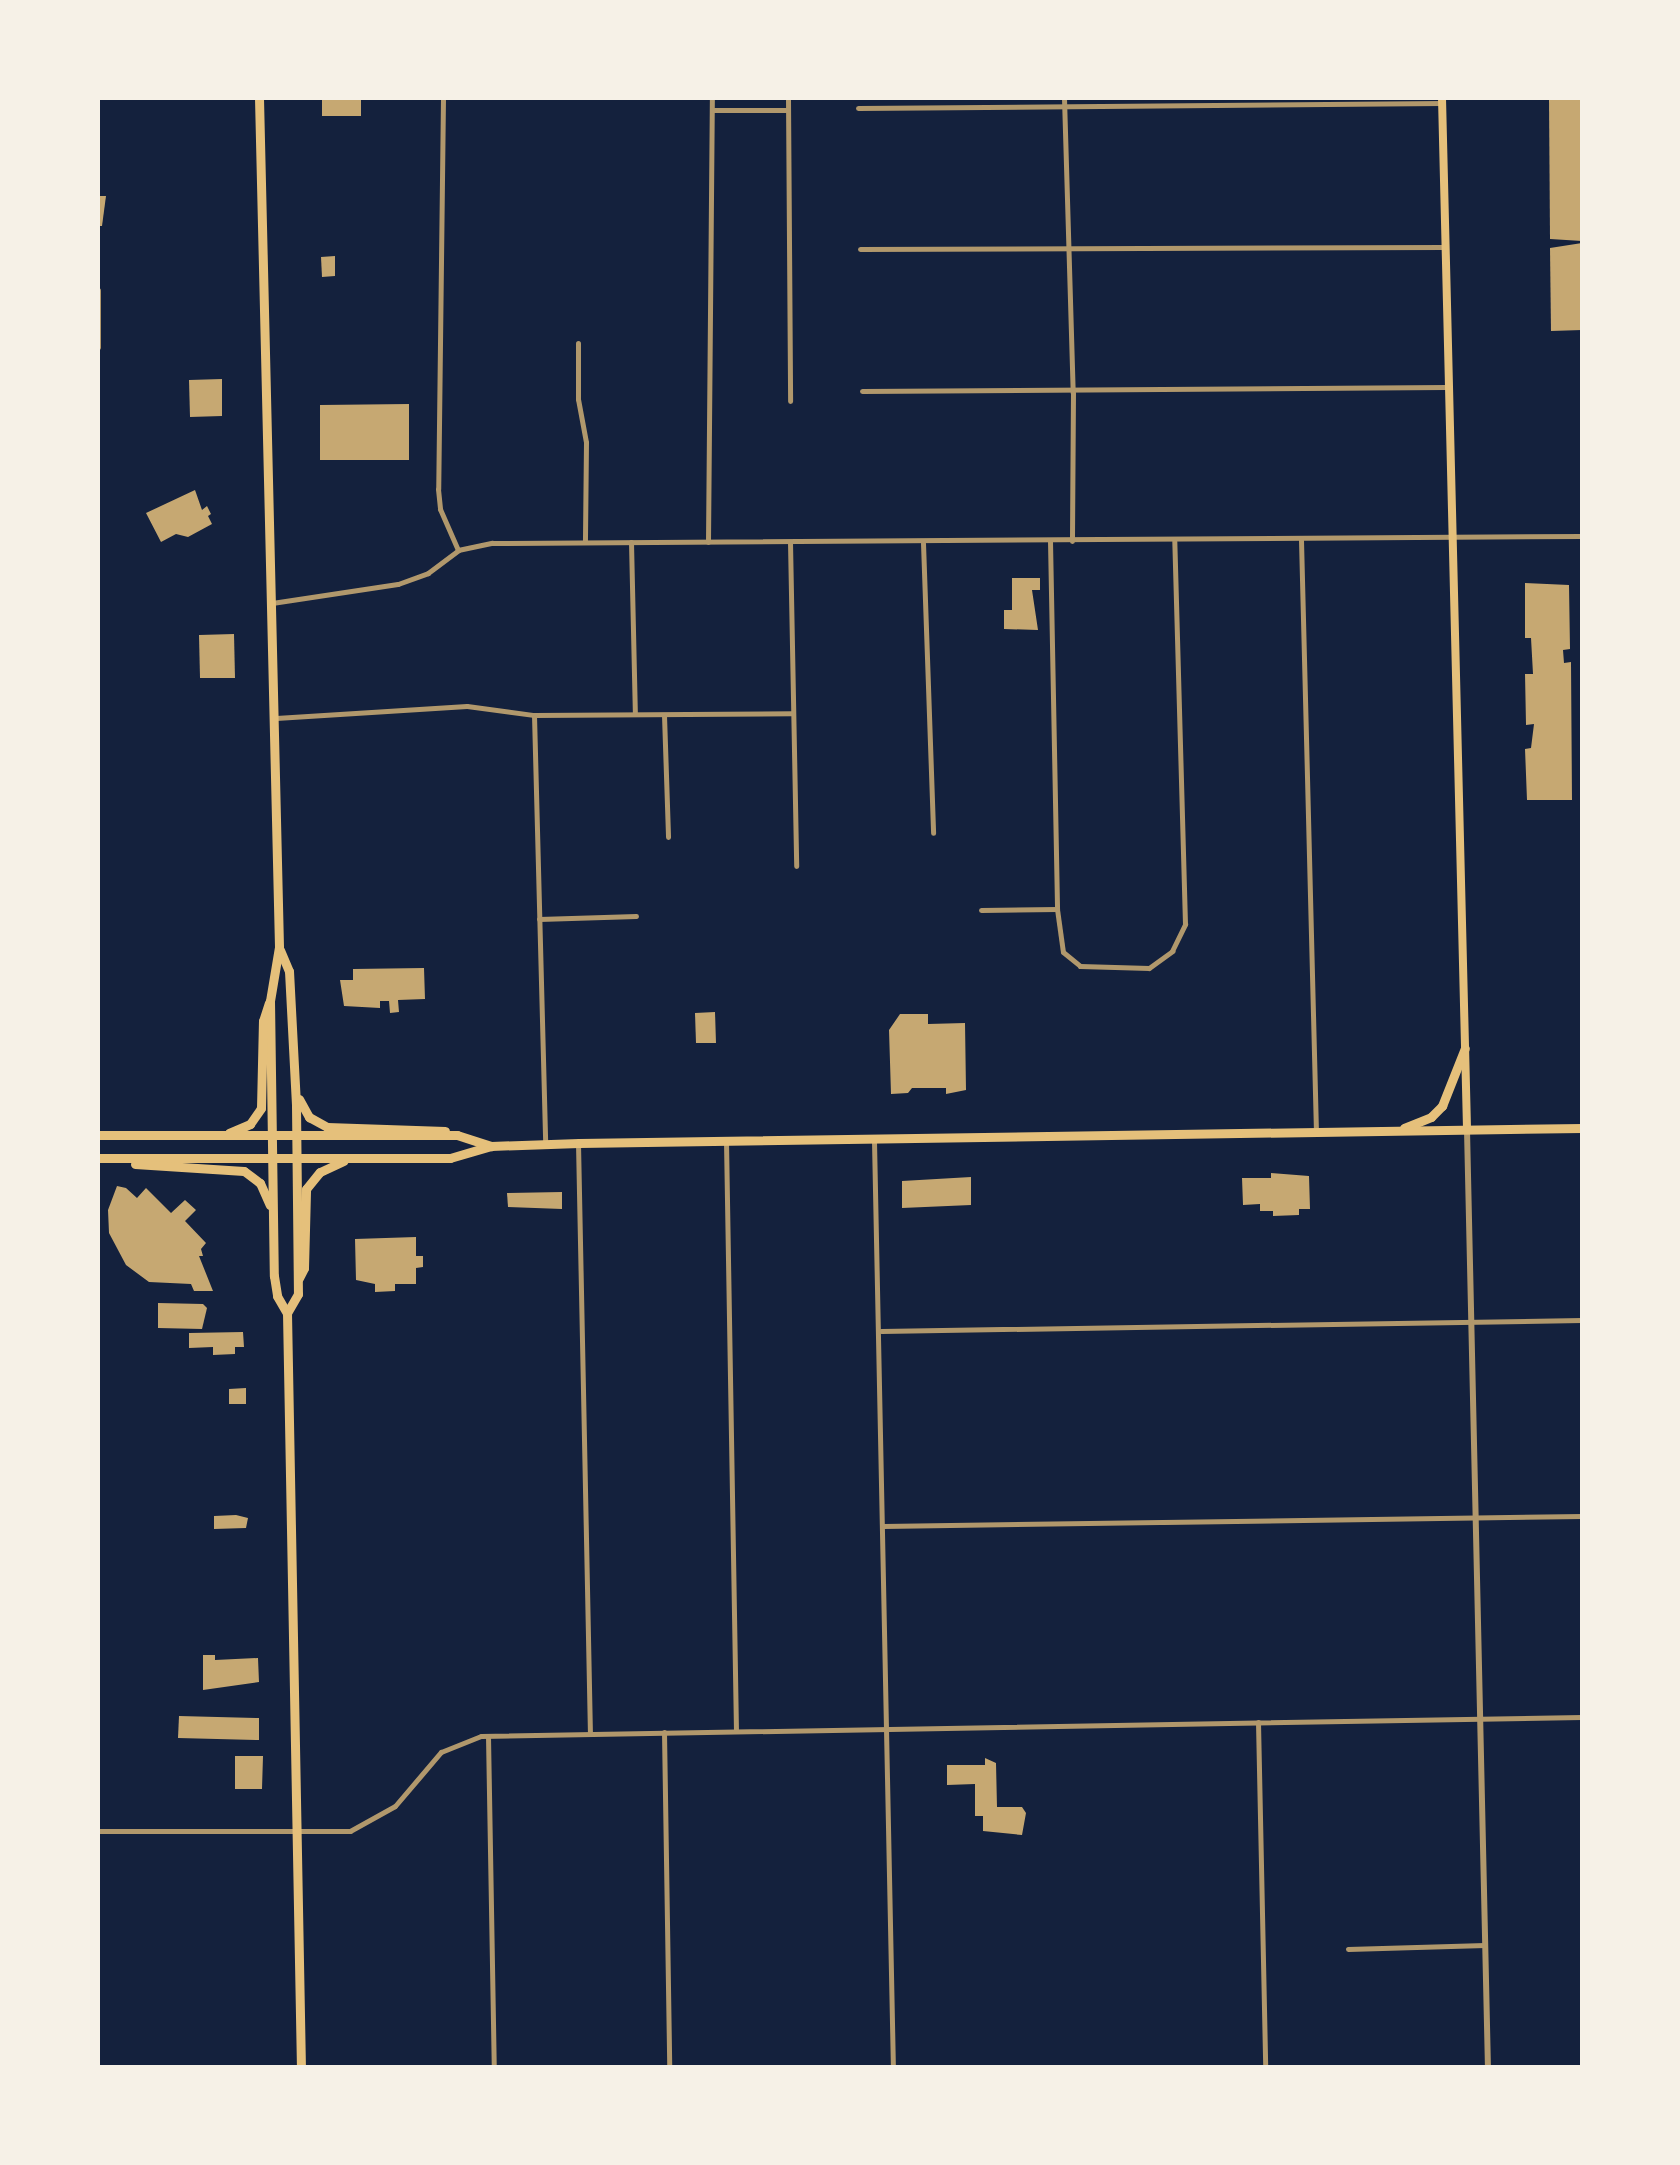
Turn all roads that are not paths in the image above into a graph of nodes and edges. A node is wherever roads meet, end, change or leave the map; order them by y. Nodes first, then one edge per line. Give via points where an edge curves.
1 (259, 98) edge
2 (443, 98) edge
3 (712, 98) edge
4 (788, 98) edge
5 (1442, 100) edge
6 (1064, 102) edge
7 (858, 108) dead end
8 (712, 110) junction
9 (788, 110) junction
10 (1444, 247) junction
11 (1066, 248) junction
12 (860, 249) dead end
13 (98, 290) edge
14 (578, 342) dead end
15 (98, 347) edge
16 (1446, 387) junction
17 (862, 392) dead end
18 (1073, 393) junction
19 (790, 401) dead end
20 (1582, 536) edge
21 (1450, 538) junction
22 (1301, 540) junction
23 (1050, 541) junction
24 (1072, 541) junction
25 (1174, 541) junction
26 (585, 542) junction
27 (631, 542) junction
28 (708, 542) junction
29 (790, 542) junction
30 (923, 543) junction
31 (458, 550) junction
32 (269, 604) junction
33 (635, 714) junction
34 (792, 714) junction
35 (534, 715) junction
36 (664, 715) junction
37 (274, 719) junction
38 (933, 833) dead end
39 (668, 837) dead end
40 (796, 866) dead end
41 (1057, 909) junction
42 (981, 910) dead end
43 (636, 916) dead end
44 (539, 920) junction
45 (279, 947) junction
46 (270, 1001) junction
47 (1464, 1048) junction
48 (294, 1082) junction
49 (1582, 1128) edge
50 (1467, 1130) junction
51 (1396, 1131) junction
52 (1316, 1132) junction
53 (98, 1135) edge
54 (457, 1135) junction
55 (210, 1136) junction
56 (273, 1137) junction
57 (296, 1137) junction
58 (874, 1138) junction
59 (726, 1141) junction
60 (578, 1143) junction
61 (544, 1144) junction
62 (490, 1146) junction
63 (98, 1158) edge
64 (274, 1159) junction
65 (296, 1159) junction
66 (349, 1159) junction
67 (274, 1222) junction
68 (298, 1281) junction
69 (287, 1313) junction
70 (1582, 1320) edge
71 (1471, 1321) junction
72 (880, 1332) junction
73 (1582, 1516) edge
74 (1476, 1518) junction
75 (884, 1526) junction
76 (1582, 1716) edge
77 (1480, 1718) junction
78 (1258, 1722) junction
79 (887, 1728) junction
80 (736, 1731) junction
81 (664, 1732) junction
82 (590, 1734) junction
83 (488, 1736) junction
84 (98, 1831) edge
85 (296, 1833) junction
86 (1486, 1945) junction
87 (1348, 1949) dead end
88 (301, 2068) edge
89 (494, 2068) edge
90 (670, 2068) edge
91 (893, 2068) edge
92 (1266, 2068) edge
93 (1488, 2068) edge

1 - 32 main road
2 - 31 street via 438,489
3 - 8 street
4 - 9 street
5 - 6 street
5 - 10 main road
6 - 7 street
6 - 11 street
8 - 9 street
8 - 28 street
9 - 19 street
10 - 11 street
10 - 16 main road
11 - 12 street
11 - 18 street
13 - 15 street
14 - 26 street
16 - 18 street
16 - 21 main road
17 - 18 street
18 - 24 street
20 - 21 street
21 - 22 street
21 - 47 main road
22 - 25 street
22 - 52 street
23 - 24 street
23 - 30 street
23 - 41 street
24 - 25 street
25 - 41 street via 1184,924 1172,952 1149,968 1080,966 1063,952
26 - 27 street
26 - 31 street
27 - 28 street
27 - 33 street
28 - 29 street
29 - 30 street
29 - 34 street
30 - 38 street
31 - 32 street via 428,573 398,584
32 - 37 main road
33 - 35 street
33 - 36 street
34 - 36 street
34 - 40 street
35 - 37 street via 467,706
35 - 44 street
36 - 39 street
37 - 45 main road
41 - 42 street
43 - 44 street
44 - 61 street
45 - 46 main road
45 - 48 main road via 289,971
46 - 55 main road via 262,1021 258,1116 241,1130
46 - 56 main road
47 - 50 main road
47 - 51 main road via 1438,1112
48 - 54 main road via 303,1110 327,1126
48 - 57 main road
49 - 50 main road
50 - 51 main road
50 - 71 street
51 - 52 main road
52 - 58 main road
53 - 55 main road
54 - 57 main road
54 - 62 main road
55 - 56 main road
56 - 57 main road
56 - 64 main road
57 - 65 main road
58 - 59 main road
58 - 72 street
59 - 60 main road
59 - 80 street
60 - 61 main road
60 - 82 street
61 - 62 main road
62 - 66 main road via 450,1158
63 - 64 main road
63 - 67 main road via 244,1171 265,1191
64 - 65 main road
64 - 67 main road
65 - 66 main road
65 - 68 main road
66 - 68 main road via 320,1172 306,1189
67 - 69 main road via 274,1276
68 - 69 main road
69 - 85 main road
70 - 71 street
71 - 72 street
71 - 74 street
72 - 75 street
73 - 74 street
74 - 75 street
74 - 77 street
75 - 79 street
76 - 77 street
77 - 78 street
77 - 86 street
78 - 79 street
78 - 92 street
79 - 80 street
79 - 91 street
80 - 81 street
81 - 82 street
81 - 90 street
82 - 83 street
83 - 85 street via 441,1752 395,1806 370,1824 350,1832
83 - 89 street
84 - 85 street
85 - 88 main road
86 - 87 street
86 - 93 street

